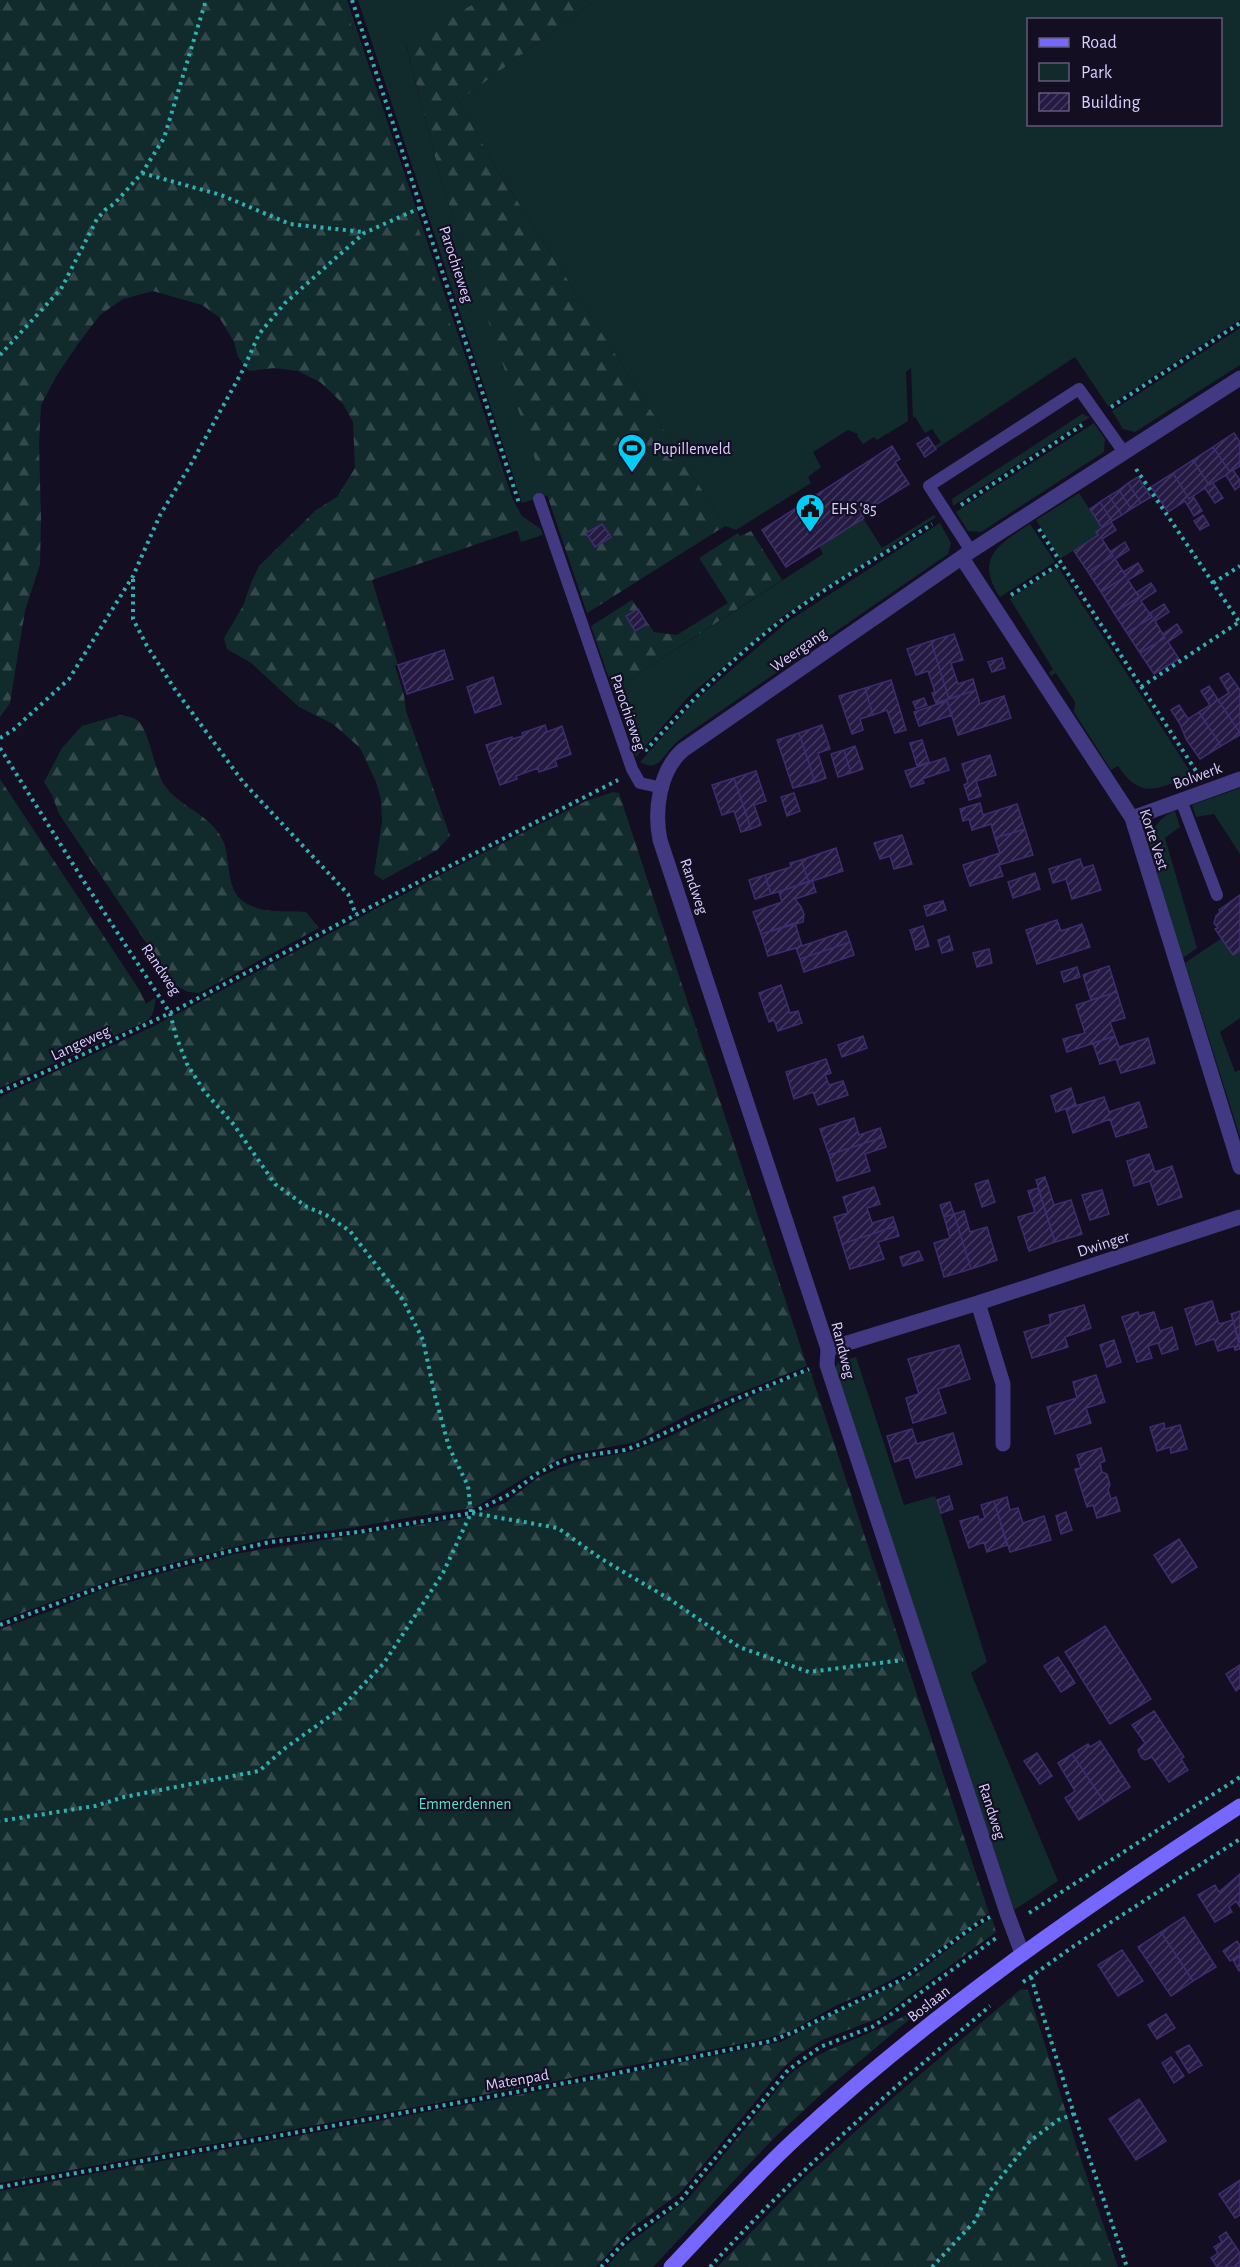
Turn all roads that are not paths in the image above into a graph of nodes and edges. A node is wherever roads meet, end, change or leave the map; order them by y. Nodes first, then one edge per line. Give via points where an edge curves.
1 (1240, 378) edge
2 (1124, 451) junction
3 (539, 499) dead end
4 (967, 554) junction
5 (1240, 779) edge
6 (663, 788) junction
7 (1181, 800) junction
8 (1132, 818) junction
9 (1217, 895) dead end
10 (1240, 1167) edge
11 (1240, 1217) edge
12 (978, 1303) junction
13 (828, 1348) junction
14 (1003, 1444) dead end
15 (1240, 1806) edge
16 (1022, 1953) junction
17 (671, 2267) edge

1 - 2 street, Weergang
2 - 4 street, Weergang
2 - 4 lane via 1079,389 929,486
3 - 6 lane, Parochieweg via 632,770 640,783
4 - 6 street, Weergang via 683,750 673,759
4 - 8 street, Korte Vest via 994,606
5 - 7 street, Bolwerk
6 - 13 street, Randweg via 657,808 660,840
7 - 8 street, Bolwerk
7 - 9 lane
8 - 10 street, Korte Vest
11 - 12 street, Dwinger
12 - 13 street, Dwinger
12 - 14 street via 1003,1384
13 - 16 street, Randweg via 827,1365
15 - 16 main road, Boslaan
16 - 17 main road, Boslaan via 928,2025 793,2140

